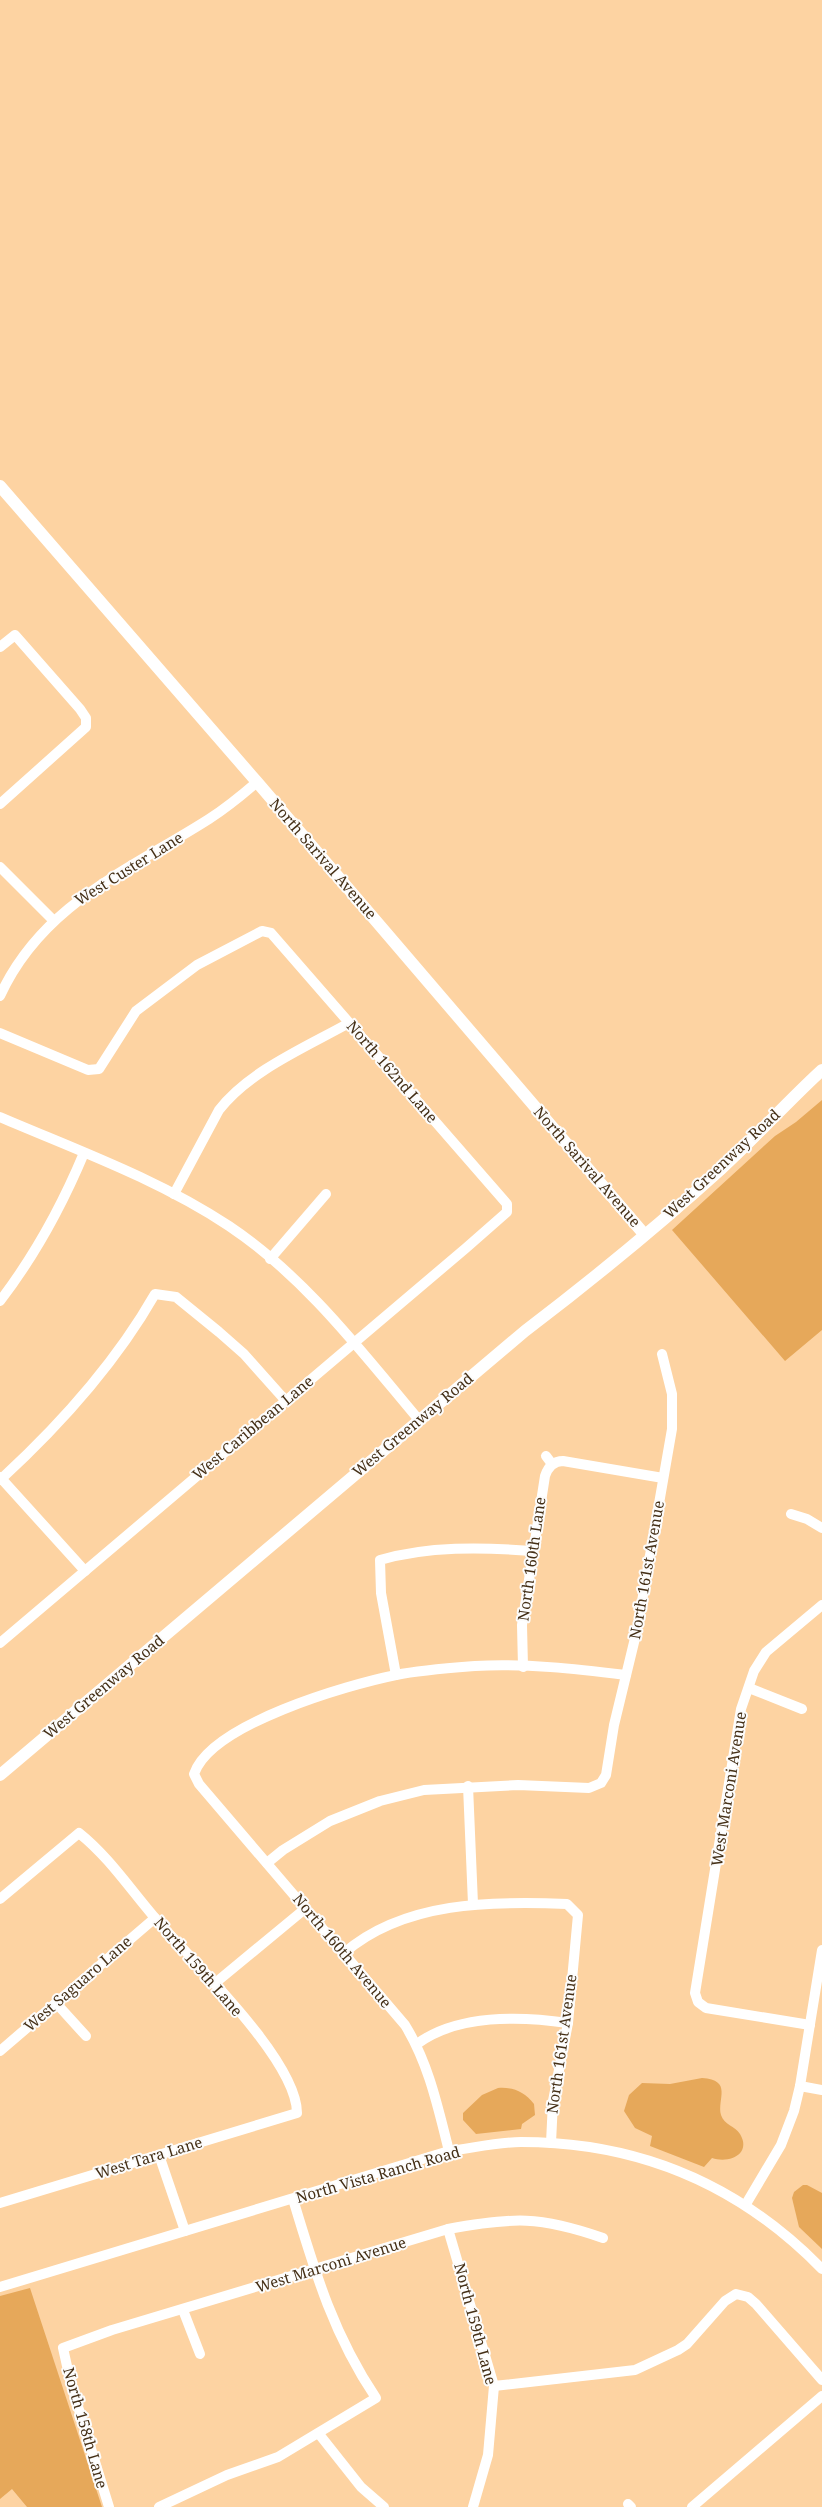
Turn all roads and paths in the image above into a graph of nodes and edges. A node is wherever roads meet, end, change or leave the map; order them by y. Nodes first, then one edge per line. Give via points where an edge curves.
1 (0, 486) edge
2 (0, 647) edge
3 (258, 782) junction
4 (0, 804) edge
5 (0, 867) edge
6 (53, 920) junction
7 (0, 996) edge
8 (349, 1023) junction
9 (0, 1033) edge
10 (822, 1070) edge
11 (0, 1117) edge
12 (84, 1153) junction
13 (174, 1194) junction
14 (326, 1194) dead end
15 (507, 1212) joint
16 (644, 1234) junction
17 (270, 1258) junction
18 (0, 1301) edge
19 (354, 1343) junction
20 (662, 1354) dead end
21 (285, 1400) junction
22 (419, 1420) junction
23 (663, 1478) junction
24 (0, 1479) edge
25 (791, 1514) dead end
26 (822, 1528) edge
27 (532, 1551) junction
28 (85, 1571) junction
29 (822, 1605) edge
30 (0, 1643) edge
31 (523, 1667) junction
32 (396, 1675) junction
33 (626, 1675) junction
34 (749, 1688) junction
35 (802, 1709) dead end
36 (0, 1775) edge
37 (468, 1786) junction
38 (267, 1863) junction
39 (0, 1899) edge
40 (473, 1904) junction
41 (306, 1908) junction
42 (155, 1918) junction
43 (822, 1950) edge
44 (344, 1953) junction
45 (214, 1984) junction
46 (56, 2003) junction
47 (568, 2024) junction
48 (810, 2025) junction
49 (86, 2036) dead end
50 (417, 2044) junction
51 (0, 2051) edge
52 (800, 2086) junction
53 (822, 2090) edge
54 (297, 2113) joint
55 (551, 2143) junction
56 (450, 2152) junction
57 (159, 2155) junction
58 (1, 2199) edge
59 (293, 2199) junction
60 (746, 2204) junction
61 (448, 2229) junction
62 (185, 2231) junction
63 (603, 2238) dead end
64 (822, 2269) edge
65 (314, 2270) junction
66 (0, 2287) edge
67 (183, 2310) junction
68 (63, 2348) joint
69 (200, 2354) dead end
70 (822, 2380) edge
71 (494, 2386) junction
72 (822, 2396) edge
73 (319, 2434) junction
74 (109, 2507) edge
75 (159, 2507) edge
76 (384, 2507) edge
77 (473, 2507) edge
78 (692, 2507) edge

1 - 3 main road, North Sarival Avenue
2 - 4 street via 15,635 86,718 86,727
3 - 6 street, West Custer Lane via 209,820 109,878
3 - 16 main road, North Sarival Avenue
5 - 6 street
6 - 7 street, West Custer Lane via 23,958
8 - 9 street, North 162nd Lane via 271,933 262,931 197,965 136,1011 99,1069 88,1070
8 - 13 street via 251,1079 228,1098
8 - 15 street, North 162nd Lane via 507,1204
10 - 16 main road, West Greenway Road via 722,1168
11 - 12 street
12 - 13 street
12 - 18 street via 51,1225
13 - 17 street via 229,1226
14 - 17 street
15 - 19 street, West Caribbean Lane
16 - 22 main road, West Greenway Road
17 - 19 street
19 - 21 street, West Caribbean Lane
19 - 22 street
20 - 23 street, North 161st Avenue via 670,1382 673,1415
21 - 24 street via 261,1372 176,1297 155,1294 136,1326 76,1403
21 - 28 street, West Caribbean Lane
22 - 36 main road, West Greenway Road
23 - 27 street, North 160th Lane via 549,1460
23 - 33 street, North 161st Avenue
24 - 28 street
25 - 26 street
27 - 31 street, North 160th Lane via 522,1625
27 - 32 street via 476,1548 400,1554 380,1560 381,1592
28 - 30 street, West Caribbean Lane
29 - 34 street, West Marconi Avenue via 766,1652 754,1671
31 - 32 street via 476,1666
31 - 33 street
32 - 38 street, North 160th Avenue via 271,1713 228,1737 198,1763 194,1774 199,1784
33 - 37 street, North 161st Avenue via 606,1774 601,1784 589,1788 542,1784
34 - 35 street
34 - 48 street, West Marconi Avenue via 728,1786 695,1993 698,2002 706,2008
37 - 38 street via 424,1790 380,1801 330,1821
37 - 40 street
38 - 41 street, North 160th Avenue
39 - 42 street, North 159th Lane via 79,1832 97,1848
40 - 44 street via 417,1916 363,1939
40 - 47 street, North 161st Avenue via 567,1904 578,1915
41 - 44 street, North 160th Avenue
41 - 45 street
42 - 45 street, North 159th Lane
42 - 46 street, West Saguaro Lane
43 - 48 street
44 - 50 street, North 160th Avenue via 405,2025
45 - 54 street, North 159th Lane via 266,2043 286,2074 297,2099
46 - 49 street
46 - 51 street, West Saguaro Lane
47 - 50 street via 535,2018 466,2024 430,2034
47 - 55 street, North 161st Avenue via 552,2113
48 - 52 street
50 - 56 street, North 160th Avenue via 429,2074
52 - 53 street
52 - 60 street via 781,2145
54 - 57 street, West Tara Lane
55 - 56 street, North Vista Ranch Road via 520,2142
55 - 60 street, North Vista Ranch Road via 611,2150 659,2163
56 - 59 street, North Vista Ranch Road
57 - 58 street, West Tara Lane
57 - 62 street
59 - 62 street, North Vista Ranch Road
59 - 65 street
60 - 64 street, North Vista Ranch Road
61 - 63 street, West Marconi Avenue via 496,2220 531,2220 565,2225
61 - 65 street, West Marconi Avenue
61 - 71 street, North 159th Lane
62 - 66 street, North Vista Ranch Road
65 - 67 street, West Marconi Avenue
65 - 73 street via 343,2343 376,2398
67 - 68 street, West Marconi Avenue
67 - 69 street
68 - 74 street, North 158th Lane
70 - 71 street via 756,2304 748,2297 736,2294 687,2344 635,2370
71 - 77 street, North 159th Lane via 488,2455
72 - 78 street
73 - 75 street via 278,2457 227,2475
73 - 76 street via 356,2481

